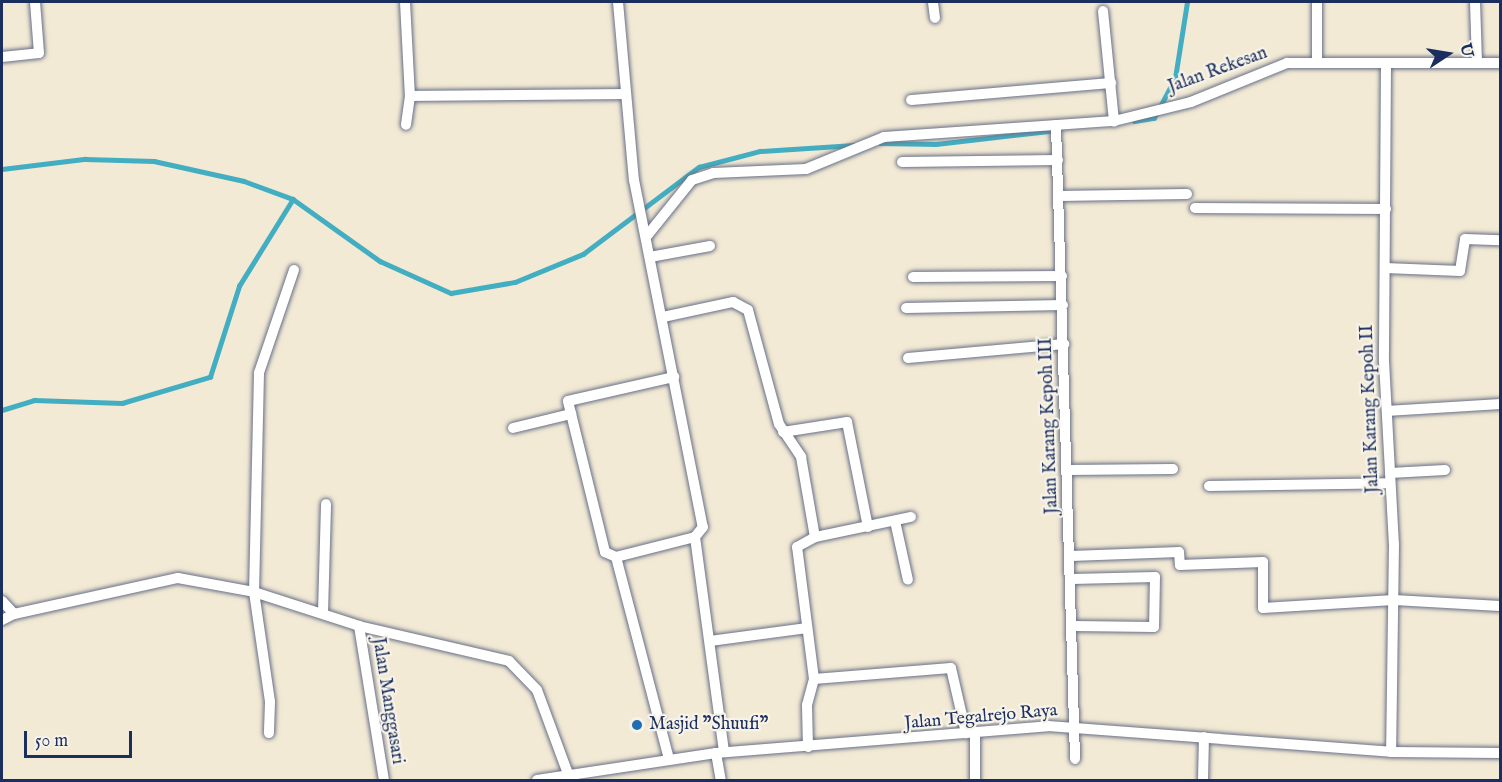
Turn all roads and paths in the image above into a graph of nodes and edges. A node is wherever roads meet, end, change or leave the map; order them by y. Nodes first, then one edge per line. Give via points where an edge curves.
1 (35, 2) edge
2 (405, 2) edge
3 (618, 2) edge
4 (933, 2) edge
5 (1317, 2) edge
6 (1474, 2) edge
7 (1103, 11) dead end
8 (935, 18) dead end
9 (2, 57) edge
10 (1317, 63) junction
11 (1477, 63) junction
12 (1500, 63) edge
13 (1386, 64) junction
14 (1111, 83) junction
15 (624, 94) junction
16 (410, 96) junction
17 (911, 100) dead end
18 (1114, 120) junction
19 (406, 125) dead end
20 (1056, 127) junction
21 (1058, 160) junction
22 (902, 162) dead end
23 (1187, 194) dead end
24 (1059, 196) junction
25 (1195, 207) dead end
26 (1386, 209) junction
27 (646, 237) junction
28 (1500, 240) edge
29 (710, 246) dead end
30 (650, 257) junction
31 (1384, 268) junction
32 (294, 270) dead end
33 (1062, 276) junction
34 (913, 277) dead end
35 (1063, 305) junction
36 (906, 308) dead end
37 (663, 316) junction
38 (1064, 344) junction
39 (908, 358) dead end
40 (674, 377) junction
41 (1500, 404) edge
42 (1387, 411) junction
43 (571, 414) junction
44 (513, 428) dead end
45 (783, 432) junction
46 (1173, 469) dead end
47 (1068, 470) junction
48 (1445, 470) dead end
49 (1390, 478) junction
50 (1209, 486) dead end
51 (327, 504) dead end
52 (911, 517) dead end
53 (895, 521) junction
54 (868, 527) junction
55 (695, 537) junction
56 (815, 537) junction
57 (1071, 556) junction
58 (616, 557) junction
59 (1072, 579) junction
60 (908, 580) dead end
61 (254, 592) junction
62 (1395, 600) junction
63 (2, 601) edge
64 (1500, 606) edge
65 (323, 613) junction
66 (14, 614) junction
67 (2, 620) edge
68 (359, 626) junction
69 (1074, 626) junction
70 (807, 628) junction
71 (710, 641) junction
72 (814, 679) junction
73 (1074, 726) junction
74 (269, 733) dead end
75 (970, 733) junction
76 (1204, 737) junction
77 (808, 747) junction
78 (1391, 752) junction
79 (720, 753) junction
80 (1500, 753) edge
81 (669, 759) junction
82 (1075, 759) dead end
83 (570, 777) edge
84 (384, 780) edge
85 (537, 780) edge
86 (721, 780) edge
87 (975, 780) edge
88 (1203, 780) edge

1 - 9 street via 39,53
2 - 16 street
3 - 15 street
4 - 8 street
5 - 10 street
6 - 11 street
7 - 14 street
10 - 13 street, Jalan Rekesan
10 - 18 street, Jalan Rekesan via 1287,63 1166,107
11 - 12 street, Jalan Rekesan
11 - 13 street, Jalan Rekesan
13 - 26 street, Jalan Karang Kepoh II
14 - 17 street
14 - 18 street
15 - 16 street
15 - 27 street via 634,180
16 - 19 street
18 - 20 street, Jalan Rekesan
20 - 21 street, Jalan Karang Kepoh III
20 - 27 street, Jalan Rekesan via 884,137 806,169 735,171 692,180
21 - 22 street
21 - 24 street, Jalan Karang Kepoh III
23 - 24 street
24 - 33 street, Jalan Karang Kepoh III
25 - 26 street
26 - 31 street, Jalan Karang Kepoh II
27 - 30 street
28 - 31 street via 1465,239 1460,271
29 - 30 street
30 - 37 street
31 - 42 street, Jalan Karang Kepoh II
32 - 61 street via 259,373
33 - 34 street
33 - 35 street, Jalan Karang Kepoh III
35 - 36 street
35 - 38 street, Jalan Karang Kepoh III
37 - 40 street
37 - 45 street via 733,302 744,305
38 - 39 street
38 - 47 street, Jalan Karang Kepoh III
40 - 43 street via 568,401
40 - 55 street via 703,524
41 - 42 street
42 - 49 street, Jalan Karang Kepoh II
43 - 44 street
43 - 58 street via 605,552
45 - 54 street via 847,422
45 - 56 street via 801,457
46 - 47 street
47 - 57 street, Jalan Karang Kepoh III
48 - 49 street
49 - 50 street
49 - 62 street, Jalan Karang Kepoh II
51 - 65 street
52 - 53 street
53 - 54 street
53 - 60 street
54 - 56 street
55 - 58 street
55 - 71 street
56 - 70 street via 797,547
57 - 59 street, Jalan Karang Kepoh III
57 - 62 street via 1179,552 1180,565 1263,562 1263,608
58 - 81 street
59 - 69 street, Jalan Karang Kepoh III
59 - 69 street via 1155,577 1154,627
61 - 65 street
61 - 66 street via 178,578
61 - 74 street via 270,702
62 - 64 street
62 - 78 street, Jalan Karang Kepoh II
63 - 66 street
65 - 68 street
66 - 67 street
68 - 83 street via 479,652 521,668 537,690
68 - 84 street, Jalan Manggasari
69 - 73 street, Jalan Karang Kepoh III
70 - 71 street
70 - 72 street
71 - 79 street
72 - 75 street via 951,668
72 - 77 street via 807,705
73 - 75 street, Jalan Tegalrejo Raya
73 - 76 street, Jalan Tegalrejo Raya
73 - 82 street, Jalan Karang Kepoh III
75 - 77 street, Jalan Tegalrejo Raya
75 - 87 street
76 - 78 street, Jalan Tegalrejo Raya
76 - 88 street
77 - 79 street, Jalan Tegalrejo Raya
78 - 80 street, Jalan Tegalrejo Raya
79 - 81 street, Jalan Tegalrejo Raya
79 - 86 street
81 - 83 street, Jalan Tegalrejo Raya
83 - 85 street, Jalan Tegalrejo Raya

